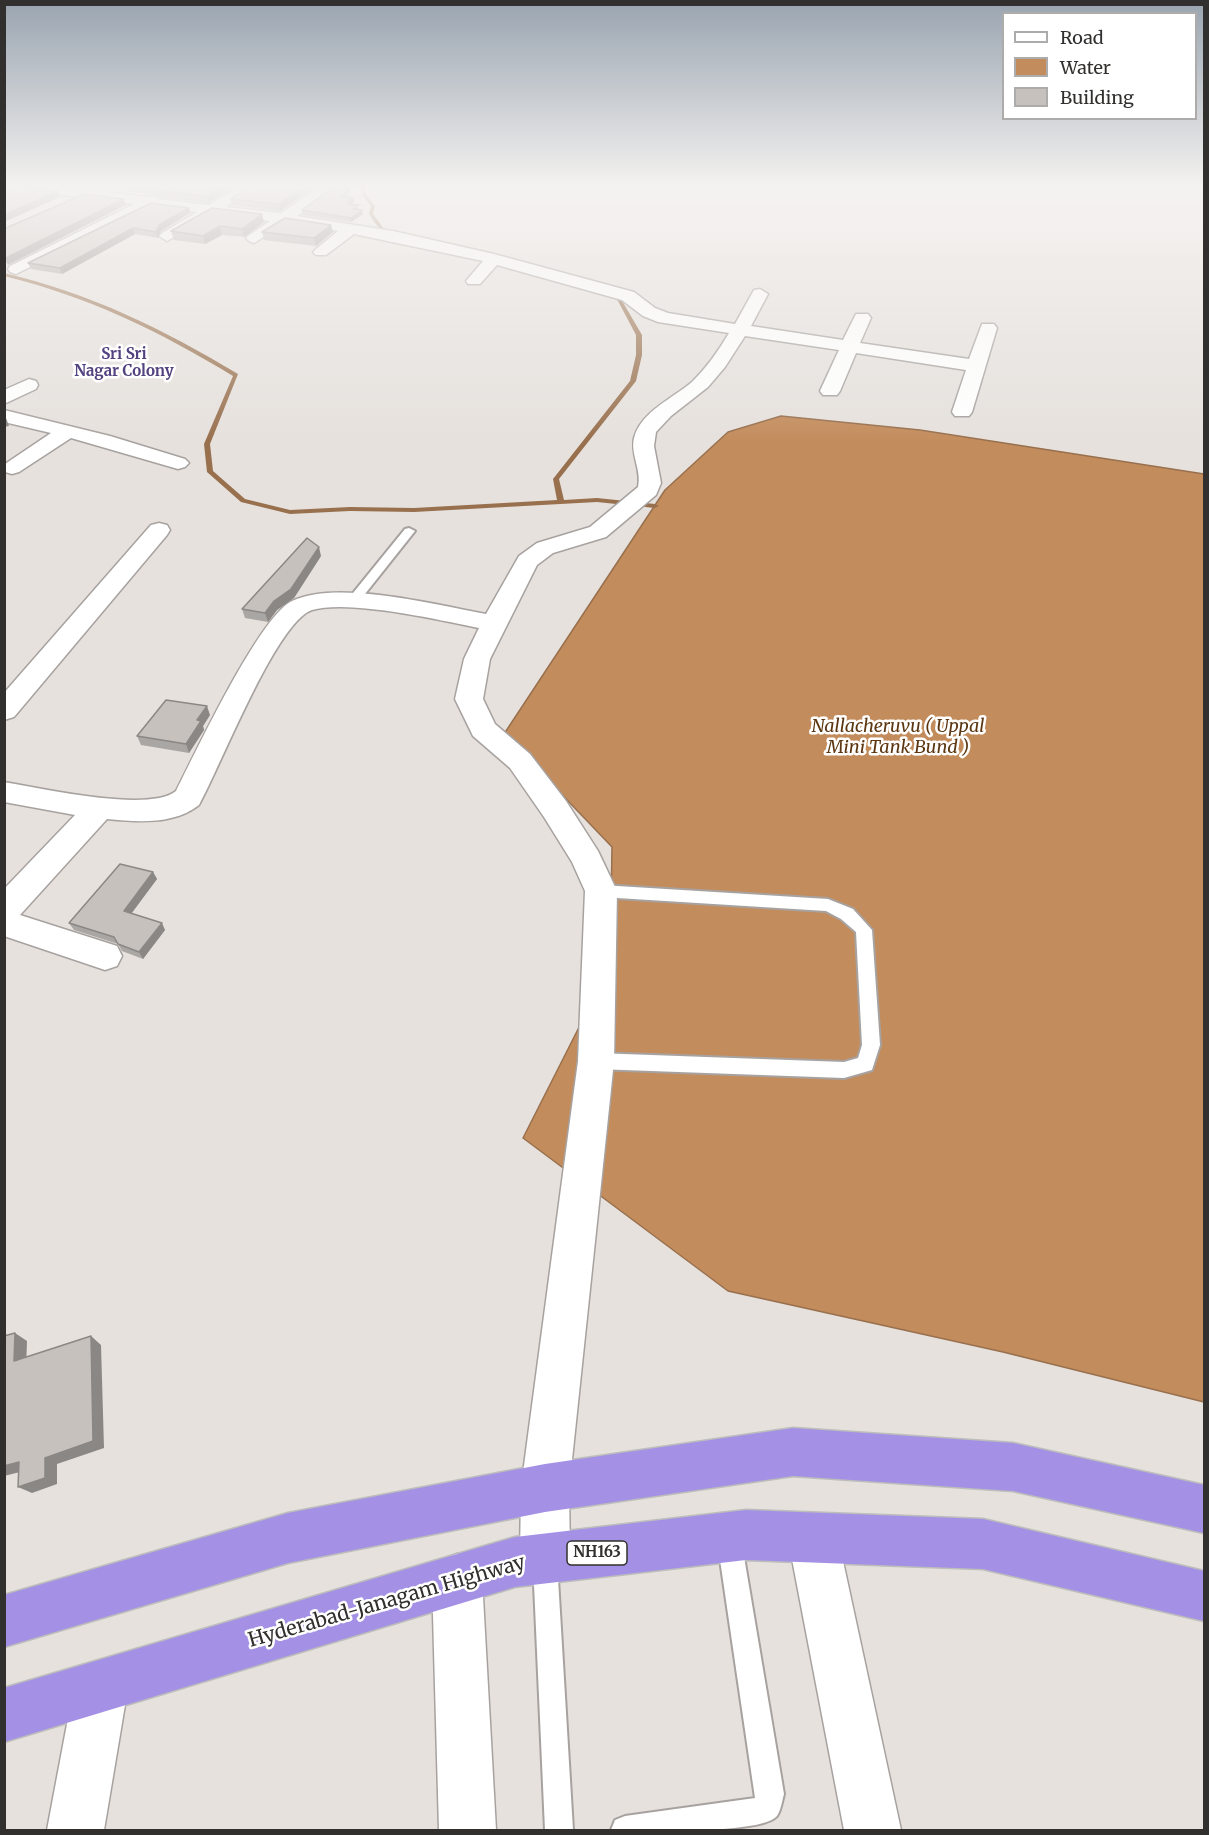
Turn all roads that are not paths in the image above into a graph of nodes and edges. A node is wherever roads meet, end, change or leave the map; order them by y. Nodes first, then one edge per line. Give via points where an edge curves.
1 (483, 271) edge
2 (536, 271) edge
3 (474, 281) dead end
4 (760, 294) dead end
5 (862, 318) dead end
6 (988, 328) dead end
7 (739, 331) junction
8 (849, 348) junction
9 (977, 366) junction
10 (29, 385) dead end
11 (830, 391) dead end
12 (4, 398) edge
13 (962, 412) dead end
14 (4, 416) edge
15 (69, 431) junction
16 (178, 463) dead end
17 (12, 468) dead end
18 (159, 530) dead end
19 (410, 531) dead end
20 (353, 601) junction
21 (494, 623) junction
22 (4, 711) edge
23 (4, 792) edge
24 (99, 808) junction
25 (601, 891) junction
26 (4, 911) edge
27 (4, 923) edge
28 (105, 956) dead end
29 (596, 1061) junction
30 (545, 1488) junction
31 (1204, 1509) edge
32 (729, 1538) junction
33 (813, 1538) junction
34 (545, 1559) junction
35 (457, 1579) junction
36 (1204, 1596) edge
37 (4, 1621) edge
38 (101, 1687) junction
39 (4, 1715) edge
40 (75, 1830) edge
41 (468, 1830) edge
42 (559, 1830) edge
43 (625, 1830) edge
44 (873, 1830) edge

1 - 3 street
2 - 7 street via 628,296 664,318
4 - 7 street
5 - 8 street
6 - 9 street
7 - 8 street
7 - 21 street via 701,383 653,422 645,434 643,448 651,483 648,490 605,528 545,548 527,561
8 - 9 street
8 - 11 street
9 - 13 street
10 - 12 street
14 - 15 street
15 - 16 street
15 - 17 street
18 - 22 street
19 - 20 lane
20 - 21 street
20 - 24 street via 310,602 289,613 262,653 188,798 176,807
21 - 25 street via 477,659 469,699 483,729 520,761 555,808 587,859
23 - 24 street
24 - 26 street
25 - 29 street
25 - 29 lane via 828,905 847,914 864,930 871,1045 865,1064 844,1070
27 - 28 street
29 - 30 street
30 - 31 highway via 793,1452 1013,1467
30 - 34 street
30 - 37 highway via 288,1538
32 - 33 highway, Hyderabad-Janagam Highway / NH163
32 - 34 highway, Hyderabad-Janagam Highway / NH163
32 - 43 lane via 770,1794 767,1806 761,1811
33 - 36 highway, Hyderabad-Janagam Highway / NH163 via 983,1544
33 - 44 street
34 - 35 highway, Hyderabad-Janagam Highway / NH163 via 515,1562
34 - 42 lane
35 - 38 highway, Hyderabad-Janagam Highway / NH163
35 - 41 street
38 - 39 highway, Hyderabad-Janagam Highway / NH163
38 - 40 street

